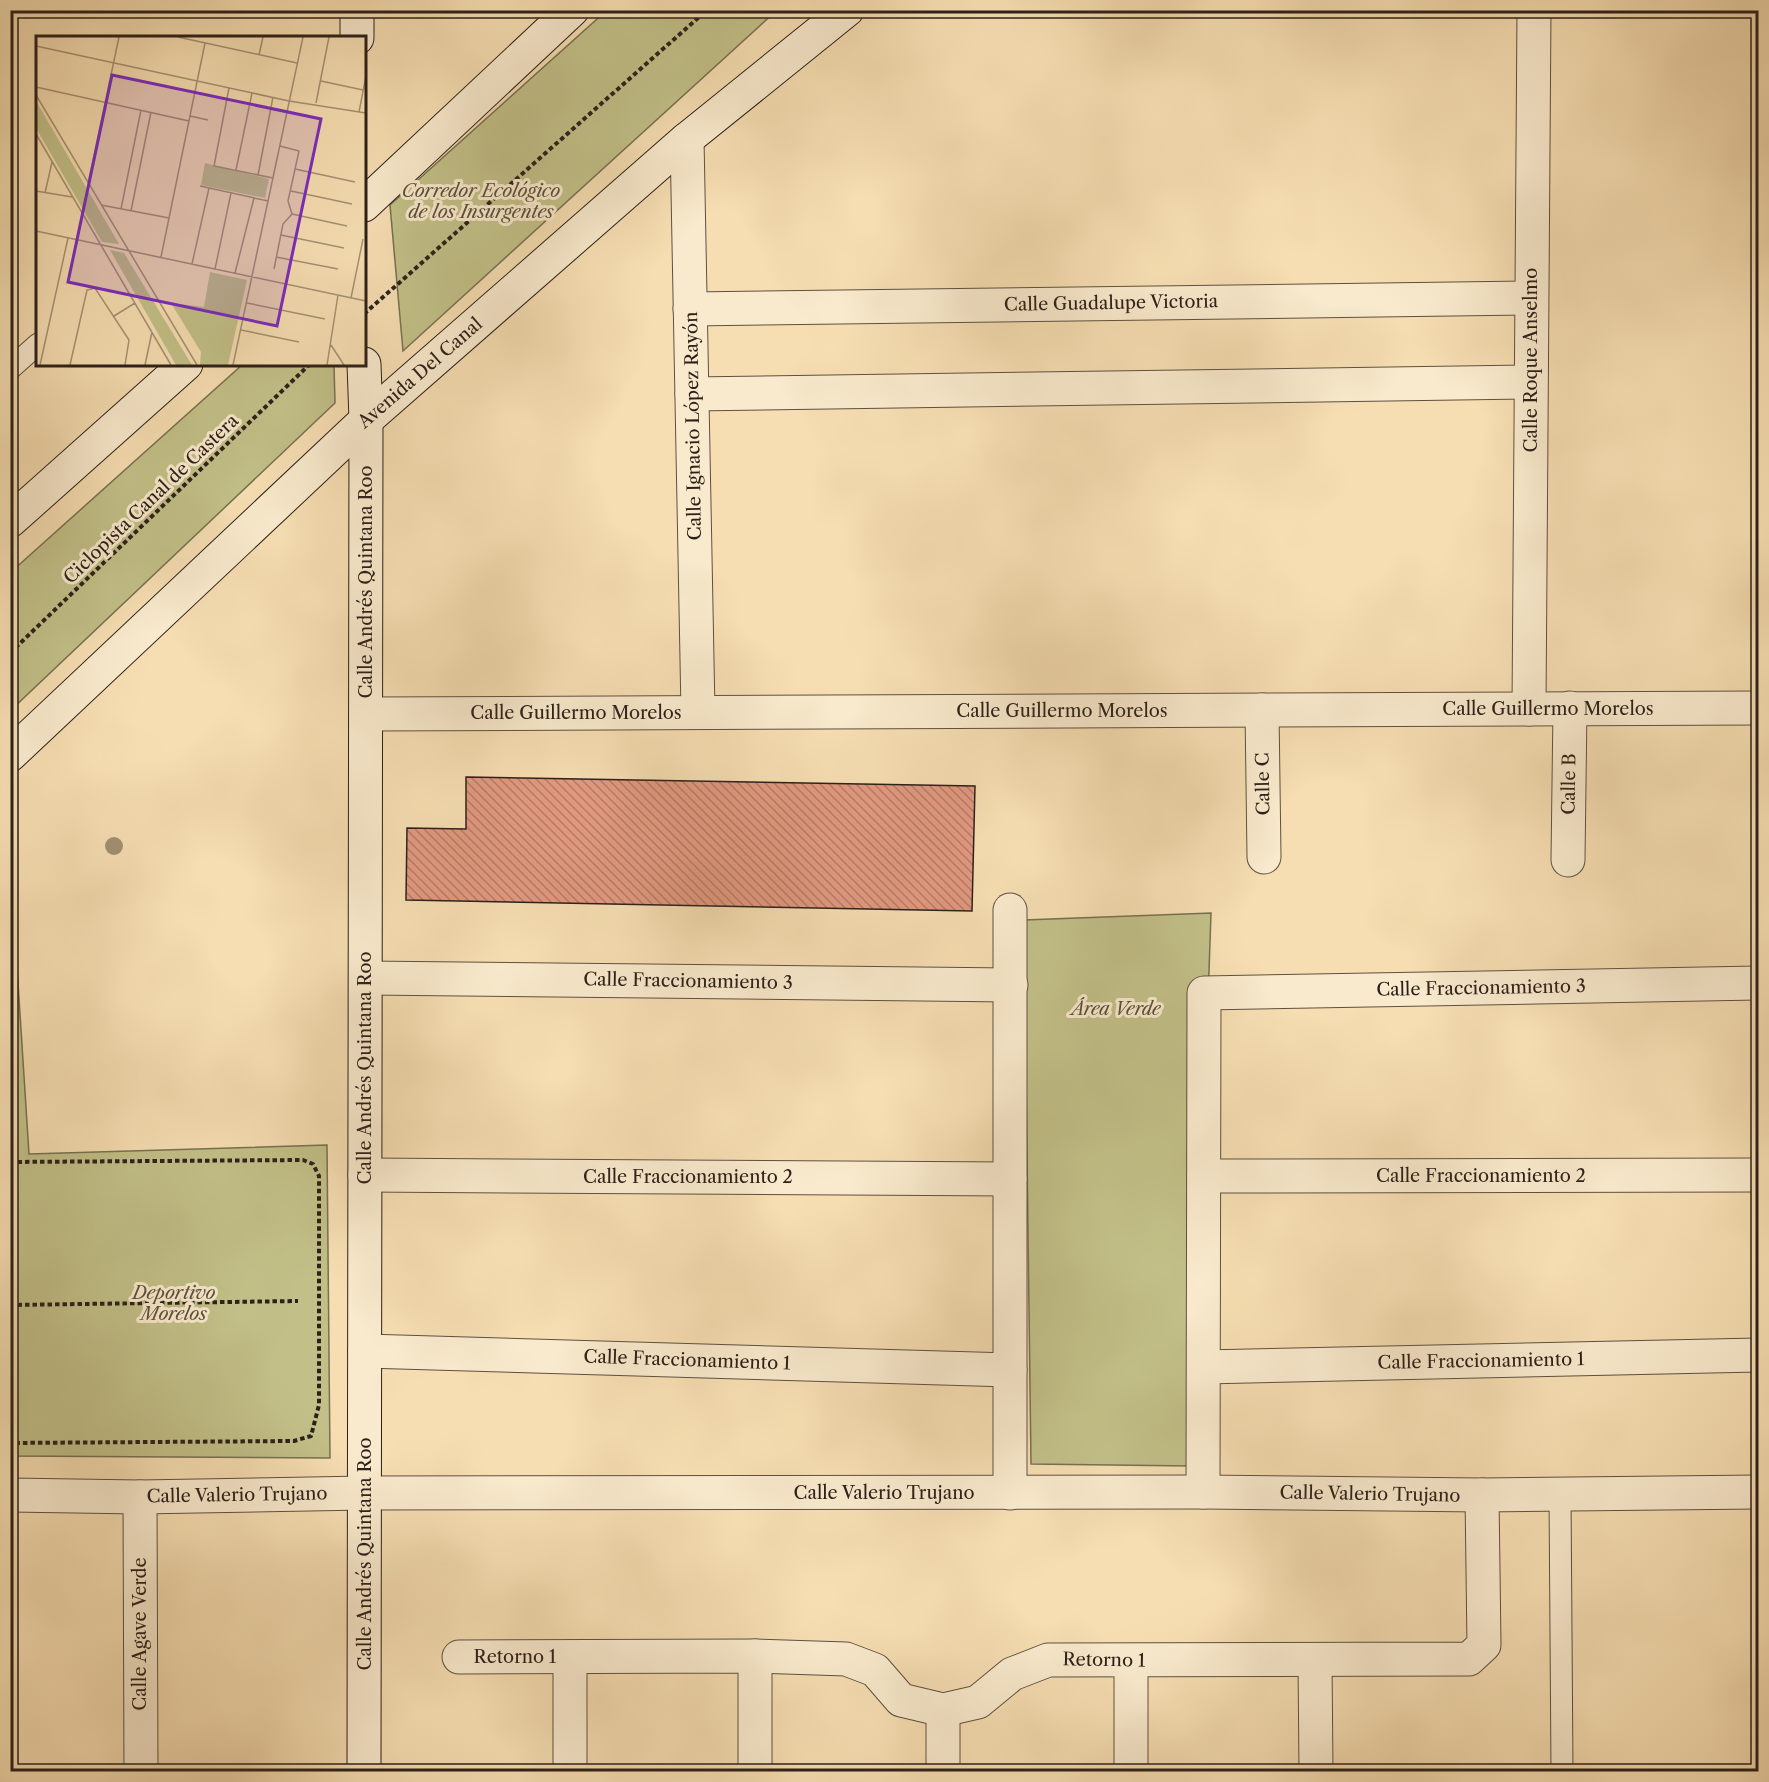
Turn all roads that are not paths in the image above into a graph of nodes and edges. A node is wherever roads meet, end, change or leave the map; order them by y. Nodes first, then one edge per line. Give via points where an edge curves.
1 (357, 10) edge
2 (572, 10) edge
3 (847, 10) edge
4 (1534, 10) edge
5 (357, 36) edge
6 (687, 139) junction
7 (366, 203) edge
8 (1531, 297) junction
9 (690, 309) junction
10 (36, 346) edge
11 (184, 366) edge
12 (364, 366) edge
13 (10, 369) edge
14 (1530, 382) junction
15 (692, 394) junction
16 (366, 420) junction
17 (10, 521) edge
18 (1570, 708) junction
19 (1758, 708) edge
20 (1529, 709) junction
21 (1262, 710) junction
22 (698, 712) junction
23 (366, 714) junction
24 (10, 755) edge
25 (1264, 858) dead end
26 (1568, 860) dead end
27 (1010, 910) dead end
28 (366, 978) junction
29 (1758, 983) edge
30 (1011, 985) junction
31 (365, 1175) junction
32 (1758, 1175) edge
33 (1204, 1176) junction
34 (1010, 1179) junction
35 (365, 1351) junction
36 (1758, 1355) edge
37 (1204, 1367) junction
38 (1010, 1370) junction
39 (1203, 1492) junction
40 (1758, 1492) edge
41 (365, 1493) junction
42 (1010, 1493) junction
43 (1560, 1494) junction
44 (10, 1495) edge
45 (1482, 1495) junction
46 (140, 1497) junction
47 (755, 1656) junction
48 (459, 1657) dead end
49 (570, 1657) junction
50 (1315, 1660) junction
51 (1131, 1661) junction
52 (943, 1710) junction
53 (141, 1772) edge
54 (364, 1772) edge
55 (570, 1772) edge
56 (755, 1772) edge
57 (943, 1772) edge
58 (1131, 1772) edge
59 (1316, 1772) edge
60 (1562, 1772) edge

1 - 5 street
2 - 7 street
3 - 6 street, Avenida Del Canal
4 - 8 street, Calle Roque Anselmo
6 - 9 street, Calle Ignacio López Rayón
6 - 16 street, Avenida Del Canal
8 - 9 street, Calle Guadalupe Victoria
8 - 14 street, Calle Roque Anselmo
9 - 15 street, Calle Ignacio López Rayón
10 - 13 lane
11 - 17 street
12 - 16 street, Calle Andrés Quintana Roo
14 - 15 street
14 - 20 street, Calle Roque Anselmo
15 - 22 street, Calle Ignacio López Rayón
16 - 23 street, Calle Andrés Quintana Roo
16 - 24 street, Avenida Del Canal
18 - 19 street, Calle Guillermo Morelos
18 - 20 street, Calle Guillermo Morelos
18 - 26 street, Calle B
20 - 21 street, Calle Guillermo Morelos
21 - 22 street, Calle Guillermo Morelos
21 - 25 street, Calle C
22 - 23 street, Calle Guillermo Morelos
23 - 28 street, Calle Andrés Quintana Roo
27 - 30 street
28 - 30 street, Calle Fraccionamiento 3
28 - 31 street, Calle Andrés Quintana Roo
29 - 33 street, Calle Fraccionamiento 3 via 1204,993
30 - 34 street
31 - 34 street, Calle Fraccionamiento 2
31 - 35 street, Calle Andrés Quintana Roo
32 - 33 street, Calle Fraccionamiento 2
33 - 37 street
34 - 38 street
35 - 38 street, Calle Fraccionamiento 1
35 - 41 street, Calle Andrés Quintana Roo
36 - 37 street, Calle Fraccionamiento 1
37 - 39 street
38 - 42 street
39 - 42 street, Calle Valerio Trujano
39 - 45 street, Calle Valerio Trujano
40 - 43 street, Calle Valerio Trujano
41 - 42 street, Calle Valerio Trujano
41 - 46 street, Calle Valerio Trujano
41 - 54 street, Calle Andrés Quintana Roo
43 - 45 street, Calle Valerio Trujano
43 - 60 lane
44 - 46 street, Calle Valerio Trujano
45 - 50 street, Retorno 1 via 1484,1645 1469,1659
46 - 53 street, Calle Agave Verde
47 - 49 street, Retorno 1
47 - 52 street, Retorno 1 via 846,1659 875,1670 901,1700
47 - 56 street
48 - 49 street, Retorno 1
49 - 55 street, Retorno 1
50 - 51 street, Retorno 1
50 - 59 street
51 - 52 street, Retorno 1 via 1048,1660 1012,1674 978,1702
51 - 58 street
52 - 57 street

